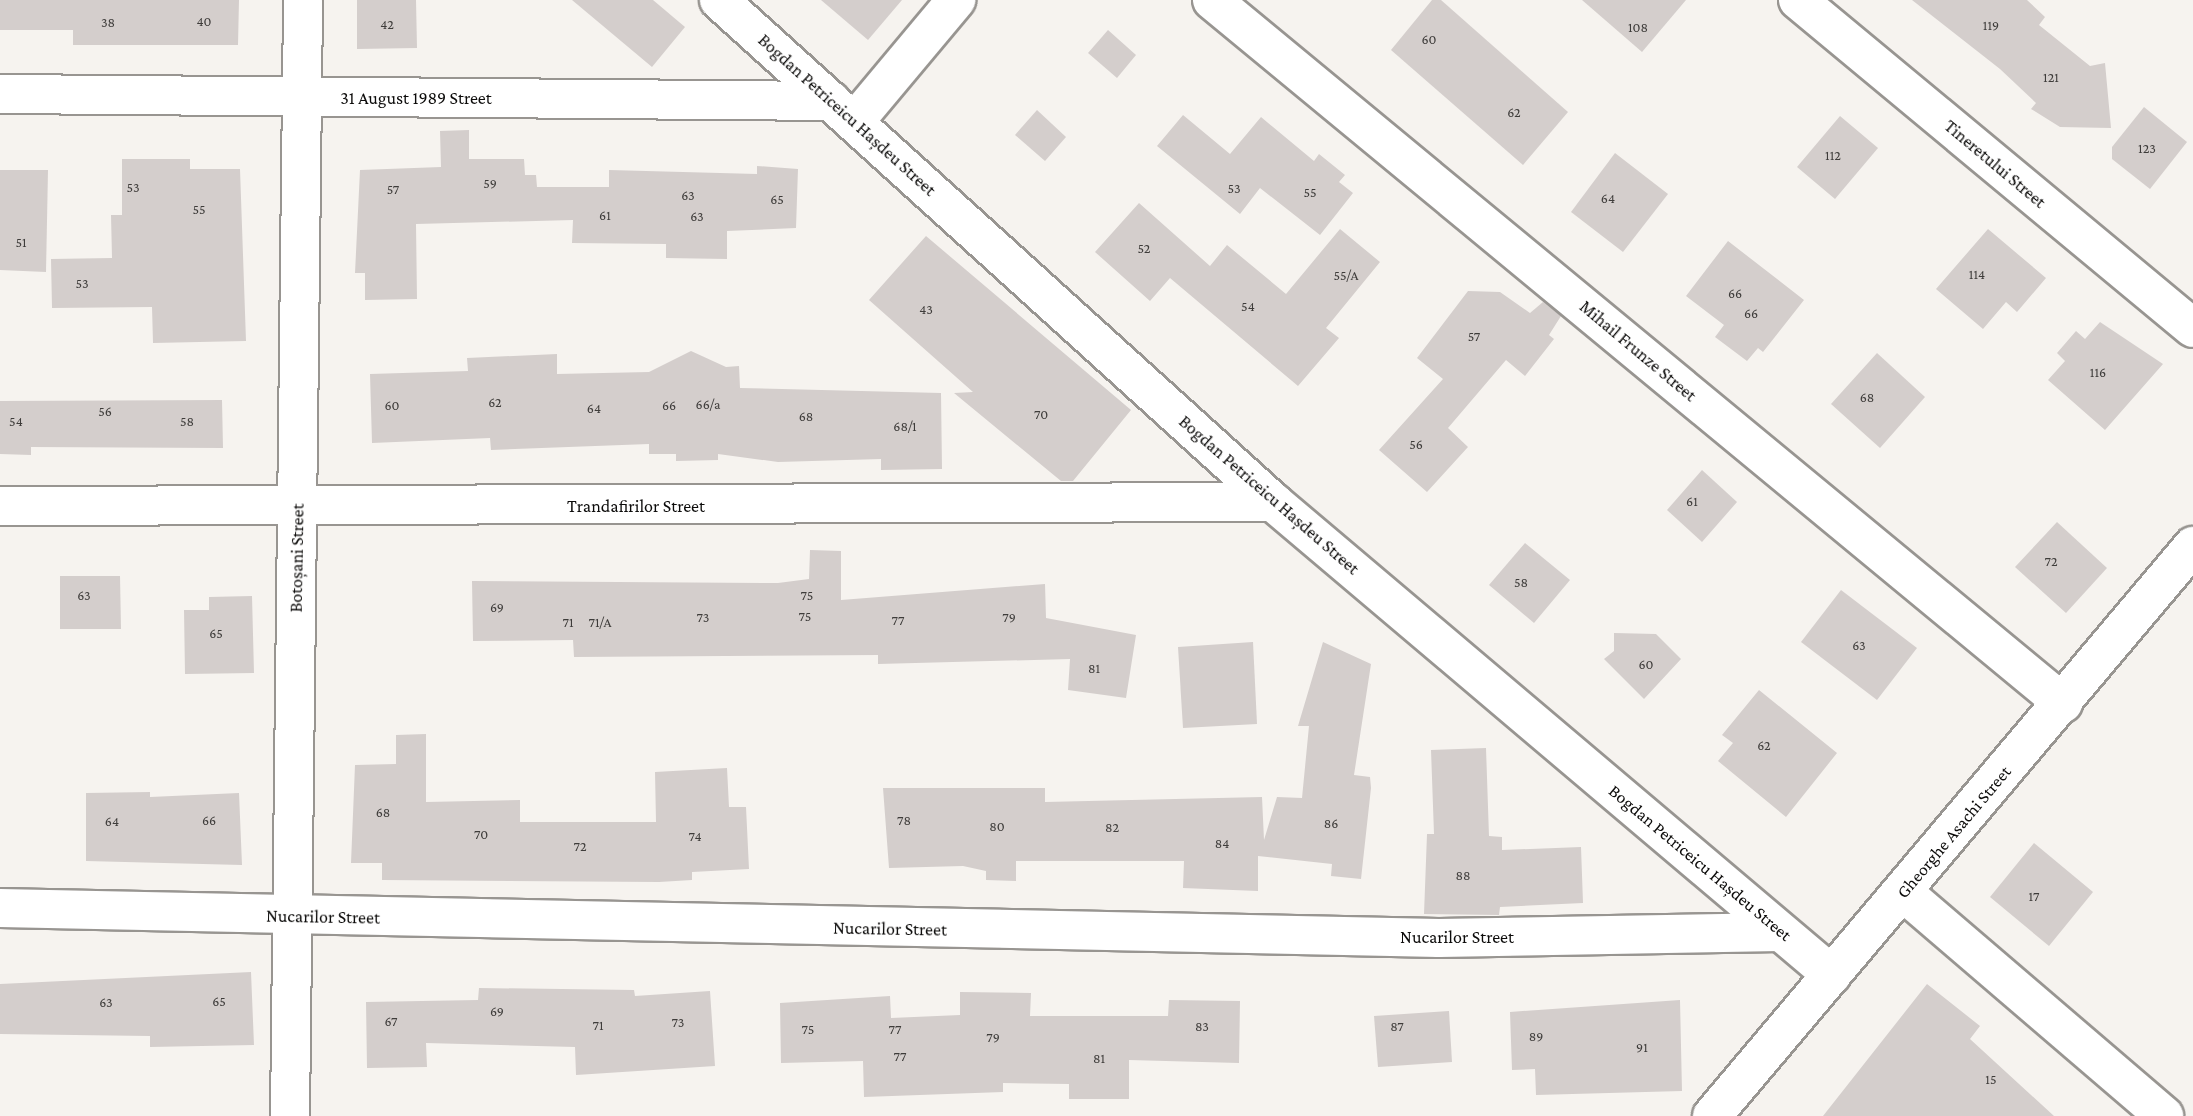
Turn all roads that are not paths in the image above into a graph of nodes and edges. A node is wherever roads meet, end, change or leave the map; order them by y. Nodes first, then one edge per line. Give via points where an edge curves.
1 (303, 0) edge
2 (719, 0) edge
3 (956, 0) edge
4 (1212, 0) edge
5 (1798, 0) edge
6 (0, 94) edge
7 (301, 97) junction
8 (843, 111) junction
9 (2193, 328) edge
10 (1273, 502) junction
11 (0, 506) edge
12 (298, 509) junction
13 (2193, 546) edge
14 (2063, 703) junction
15 (1903, 892) junction
16 (0, 908) edge
17 (292, 916) junction
18 (1780, 932) junction
19 (1832, 975) junction
20 (290, 1116) edge
21 (1712, 1116) edge
22 (2165, 1116) edge

1 - 7 street, Botoșani Street
2 - 8 street, Bogdan Petriceicu Hașdeu Street
3 - 8 street
4 - 14 street, Mihail Frunze Street
5 - 9 street, Tineretului Street
6 - 7 street, 31 August 1989 Street
7 - 8 street, 31 August 1989 Street
7 - 12 street, Botoșani Street
8 - 10 street, Bogdan Petriceicu Hașdeu Street
10 - 12 street, Trandafirilor Street
10 - 18 street, Bogdan Petriceicu Hașdeu Street
11 - 12 street, Trandafirilor Street
12 - 17 street, Botoșani Street
13 - 14 street, Gheorghe Asachi Street
14 - 15 street, Gheorghe Asachi Street
15 - 19 street, Gheorghe Asachi Street
15 - 22 street
16 - 17 street, Nucarilor Street
17 - 18 street, Nucarilor Street via 1439,938
17 - 20 street, Botoșani Street
18 - 19 street, Bogdan Petriceicu Hașdeu Street
19 - 21 street, Gheorghe Asachi Street

